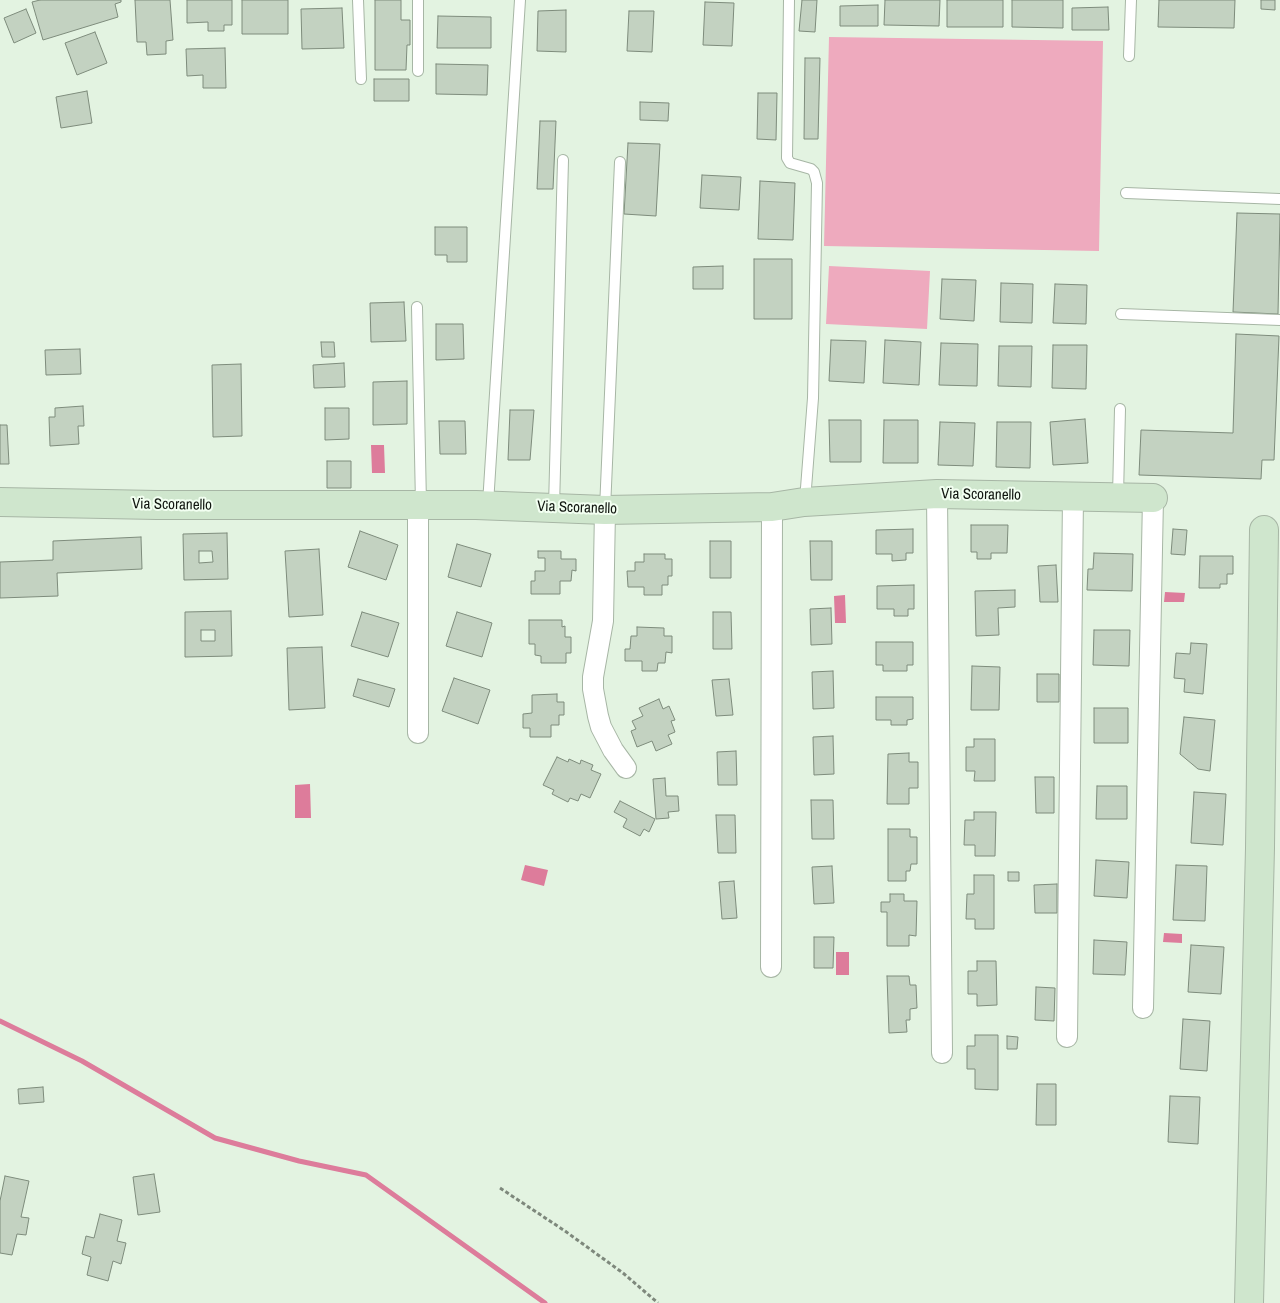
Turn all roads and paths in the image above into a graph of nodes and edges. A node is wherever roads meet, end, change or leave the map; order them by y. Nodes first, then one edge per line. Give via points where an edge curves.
1 (358, 0) edge
2 (418, 0) edge
3 (520, 0) edge
4 (789, 0) edge
5 (1131, 0) edge
6 (1129, 56) dead end
7 (418, 70) dead end
8 (361, 79) dead end
9 (563, 160) dead end
10 (620, 162) dead end
11 (1126, 193) dead end
12 (1280, 200) edge
13 (418, 307) dead end
14 (1121, 314) dead end
15 (1280, 320) edge
16 (1120, 409) dead end
17 (937, 494) junction
18 (1073, 496) junction
19 (1118, 498) junction
20 (1153, 498) joint
21 (0, 502) edge
22 (804, 502) junction
23 (420, 505) junction
24 (488, 505) junction
25 (772, 507) junction
26 (554, 508) junction
27 (605, 510) junction
28 (1264, 530) dead end
29 (418, 733) dead end
30 (626, 768) dead end
31 (771, 967) dead end
32 (1143, 1008) dead end
33 (1067, 1037) dead end
34 (942, 1053) dead end
35 (500, 1188) dead end
36 (658, 1303) edge
37 (1250, 1303) edge

1 - 8 lane
2 - 7 lane
3 - 24 lane
4 - 22 lane via 787,158 811,169 817,182 813,398
5 - 6 lane
9 - 26 lane
10 - 27 lane
11 - 12 lane
13 - 23 lane
14 - 15 lane
16 - 19 lane
17 - 18 street, Via Scoranello
17 - 22 street, Via Scoranello
17 - 34 street
18 - 19 street, Via Scoranello
18 - 33 street
19 - 20 street, Via Scoranello
20 - 32 street
21 - 23 street, Via Scoranello
22 - 25 street, Via Scoranello
23 - 24 street, Via Scoranello
23 - 29 street
24 - 26 street, Via Scoranello
25 - 27 street, Via Scoranello
25 - 31 street
26 - 27 street, Via Scoranello
27 - 30 street via 603,612 593,689 601,727
28 - 37 street
35 - 36 path via 623,1273

